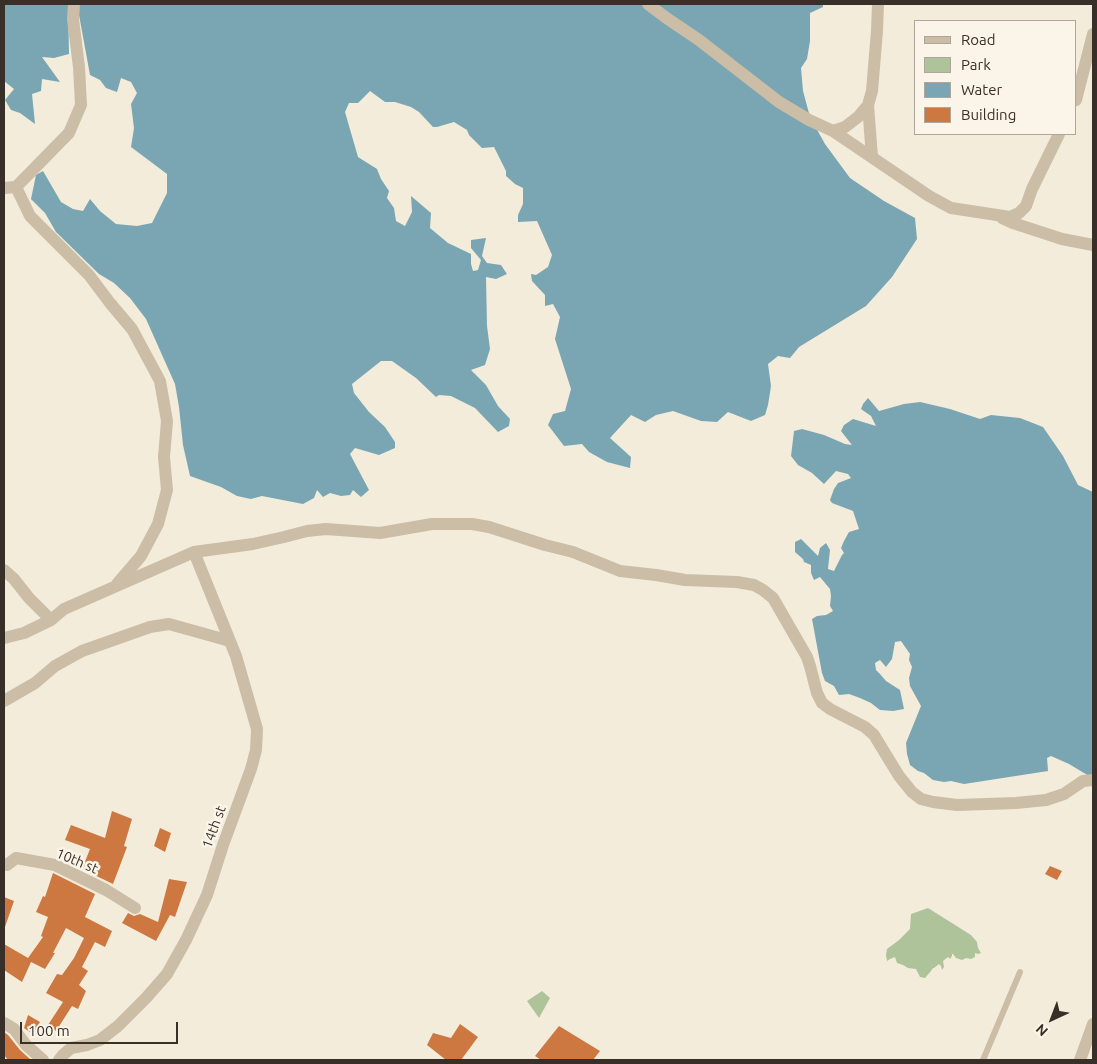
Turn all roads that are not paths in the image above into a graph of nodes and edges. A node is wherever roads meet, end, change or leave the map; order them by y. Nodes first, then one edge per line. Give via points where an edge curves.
1 (74, 4) edge
2 (648, 4) edge
3 (878, 4) edge
4 (1093, 34) edge
5 (1077, 96) edge
6 (868, 104) junction
7 (833, 131) junction
8 (1059, 135) edge
9 (872, 157) junction
10 (10, 187) edge
11 (998, 216) junction
12 (1093, 245) edge
13 (194, 552) junction
14 (4, 570) edge
15 (114, 588) junction
16 (51, 620) junction
17 (4, 638) edge
18 (230, 641) junction
19 (4, 702) edge
20 (1093, 780) edge
21 (4, 864) edge
22 (135, 908) dead end
23 (1020, 972) dead end
24 (4, 1023) edge
25 (1093, 1024) edge
26 (43, 1060) edge
27 (59, 1060) edge
28 (983, 1060) edge
29 (1080, 1060) edge

1 - 10 street via 81,105 69,133
2 - 7 street via 779,102
3 - 6 street via 872,91
4 - 5 street
6 - 7 street via 858,117
6 - 9 street
7 - 9 street
8 - 11 street via 1026,206 1010,218
9 - 11 street via 951,208
10 - 15 street via 30,216 89,275 132,329 160,381 166,420 164,458 168,490 158,524 141,556
11 - 12 street via 1062,240
13 - 15 street
13 - 18 street, 14th st
13 - 20 street via 326,529 380,533 432,524 472,524 573,552 620,571 754,585 773,598 803,650 822,703 874,735 899,776 921,799 957,805 1016,804 1046,800 1064,794 1083,781
14 - 16 street
15 - 16 street via 64,609
16 - 17 street
18 - 19 street via 169,624 150,627 82,651
18 - 27 street, 14th st via 257,729 256,750 207,895 167,974 146,998 100,1040 71,1048
21 - 22 street, 10th st via 16,858 54,865
23 - 28 lane
24 - 26 street via 14,1029
25 - 29 street

